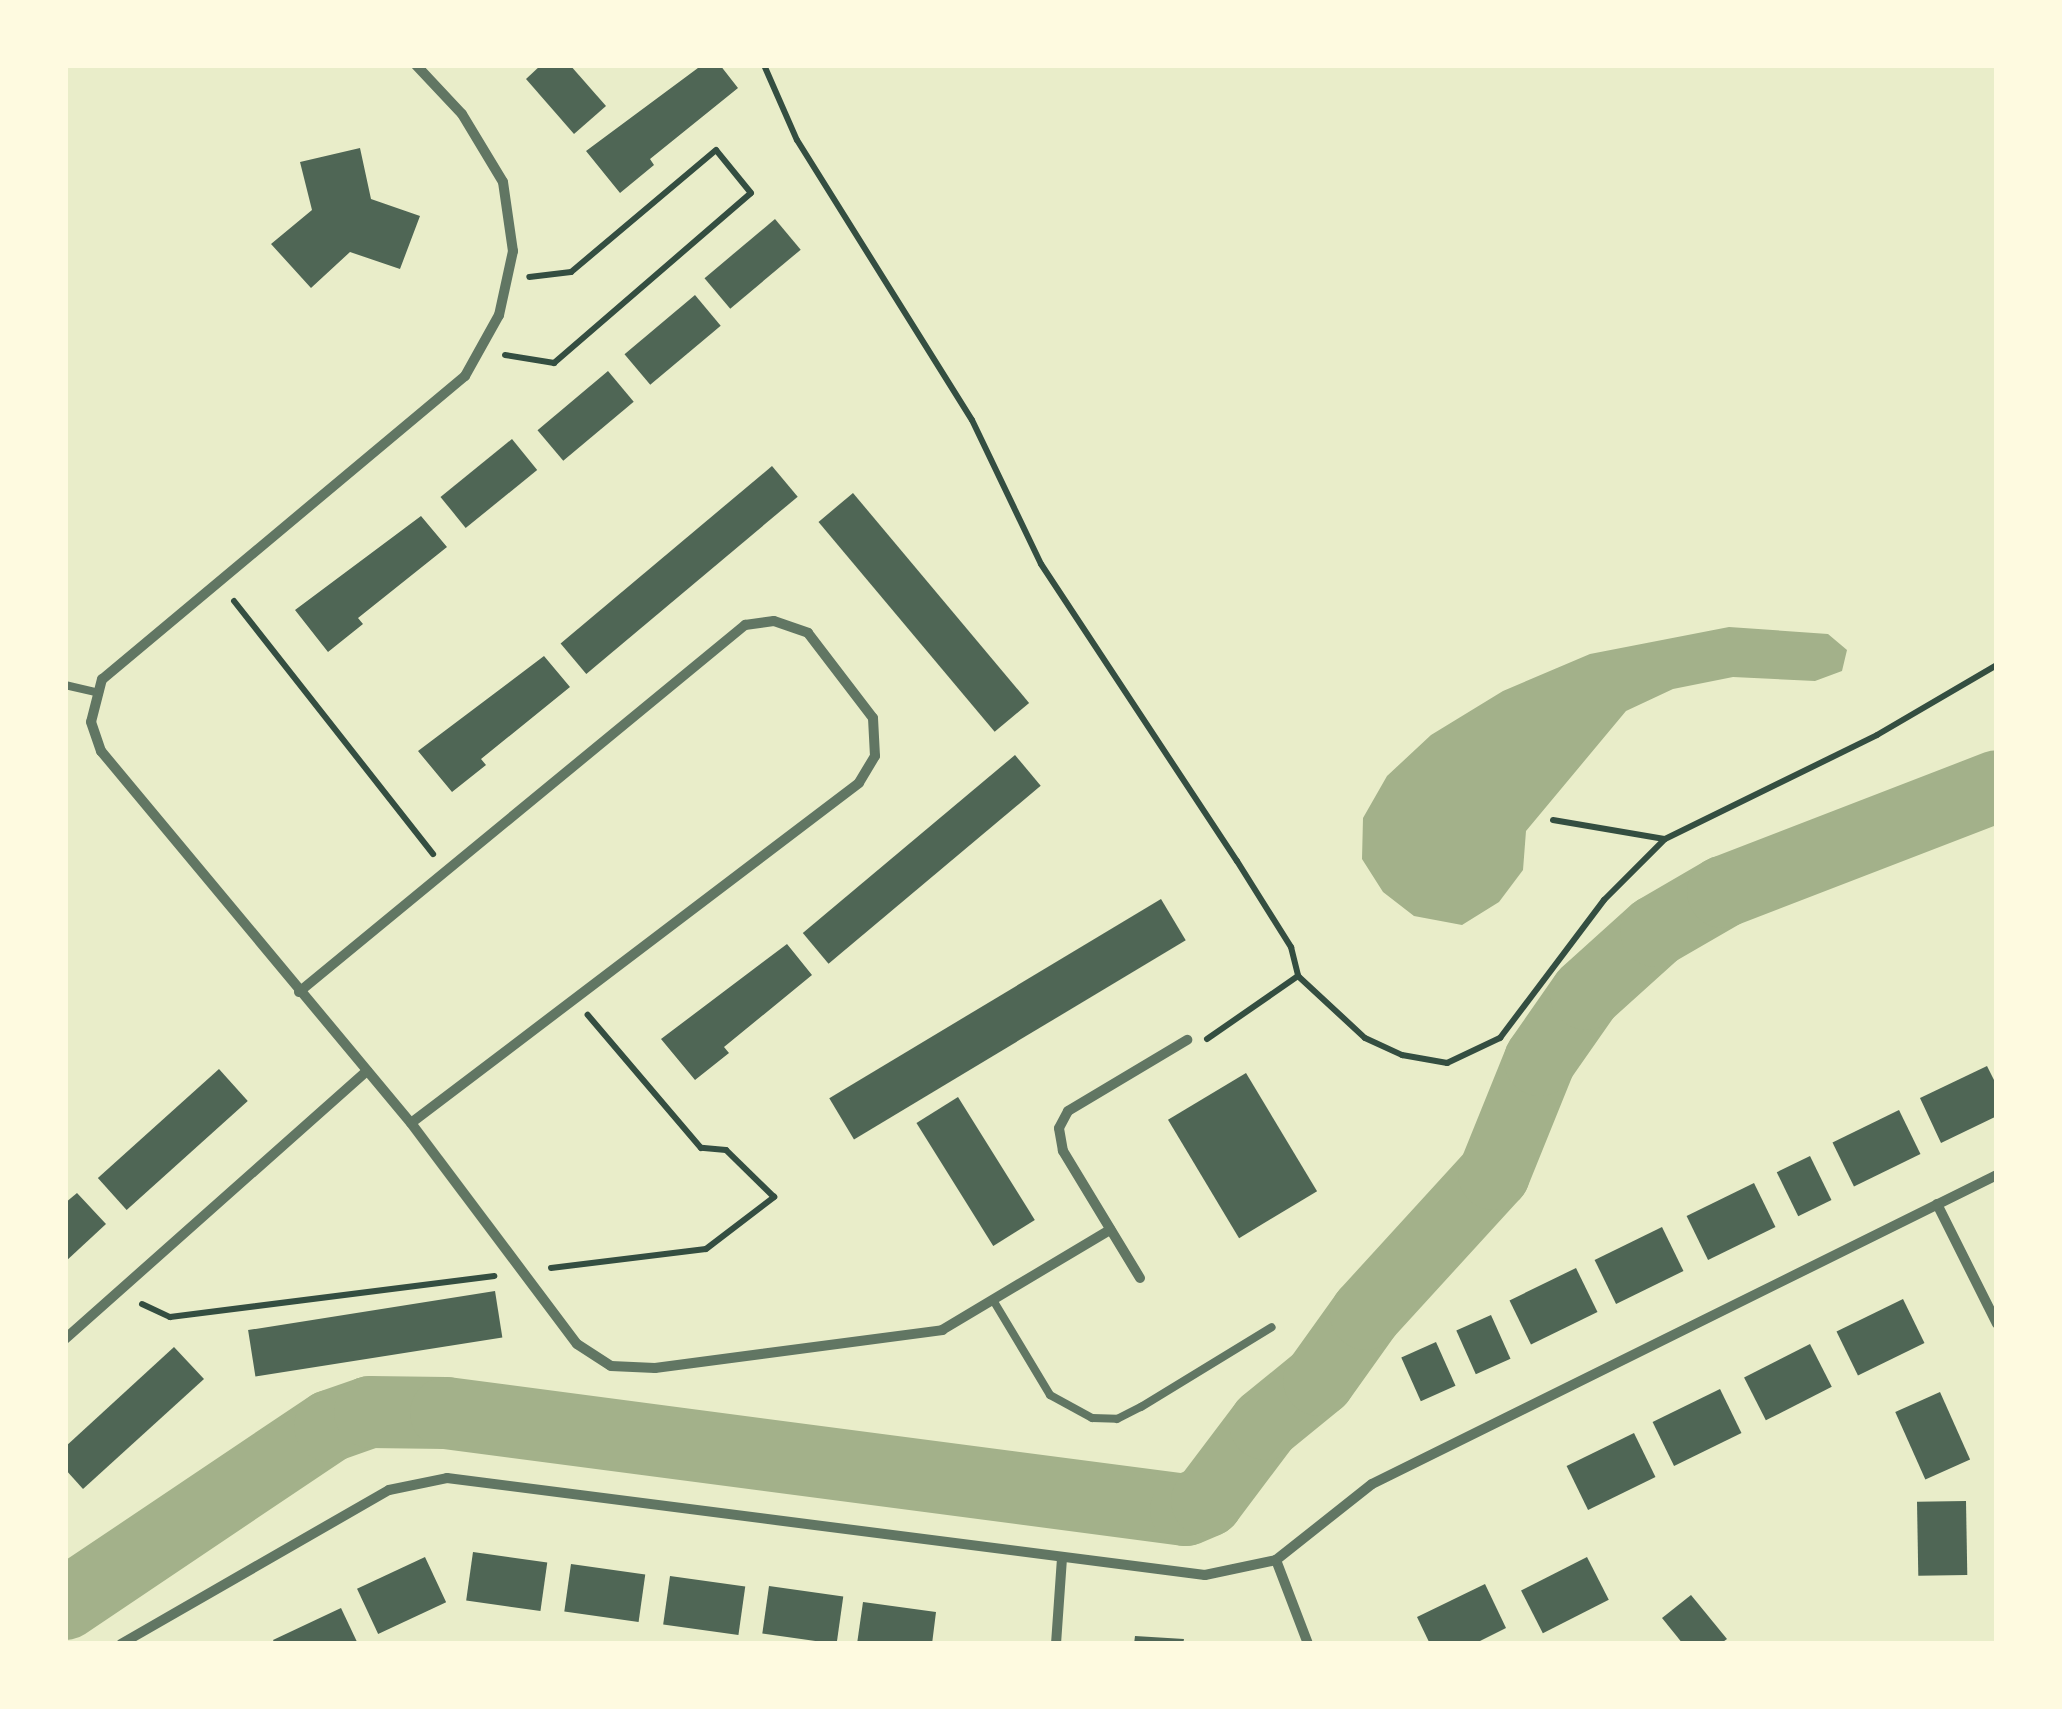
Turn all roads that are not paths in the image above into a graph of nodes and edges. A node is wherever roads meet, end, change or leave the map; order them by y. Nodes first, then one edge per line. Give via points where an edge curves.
1 (416, 65) edge
2 (65, 685) edge
3 (98, 693) junction
4 (299, 992) junction
5 (1187, 1040) road end
6 (367, 1071) junction
7 (411, 1123) junction
8 (1997, 1175) edge
9 (1937, 1204) junction
10 (1110, 1230) junction
11 (1140, 1278) dead end
12 (993, 1300) junction
13 (1997, 1324) edge
14 (1272, 1327) dead end
15 (65, 1339) edge
16 (1062, 1559) junction
17 (1276, 1560) junction
18 (121, 1644) edge
19 (1056, 1644) edge
20 (1308, 1644) edge

1 - 3 street via 462,114 503,182 513,251 499,315 464,376 135,644 102,679
2 - 3 lane
3 - 4 street via 91,722 101,751
4 - 6 street
4 - 7 street via 746,625 774,621 808,633 873,718 875,756 858,783
5 - 10 street via 1068,1110 1059,1128 1063,1151
6 - 7 street
6 - 15 street
7 - 12 street via 577,1344 611,1366 654,1368 942,1330
8 - 9 street
9 - 13 street
9 - 17 street via 1372,1484
10 - 11 street
10 - 12 street
12 - 14 lane via 1050,1396 1092,1418 1117,1418 1141,1407
16 - 17 street via 1205,1575
16 - 18 street via 448,1478 390,1490
16 - 19 street
17 - 20 street

